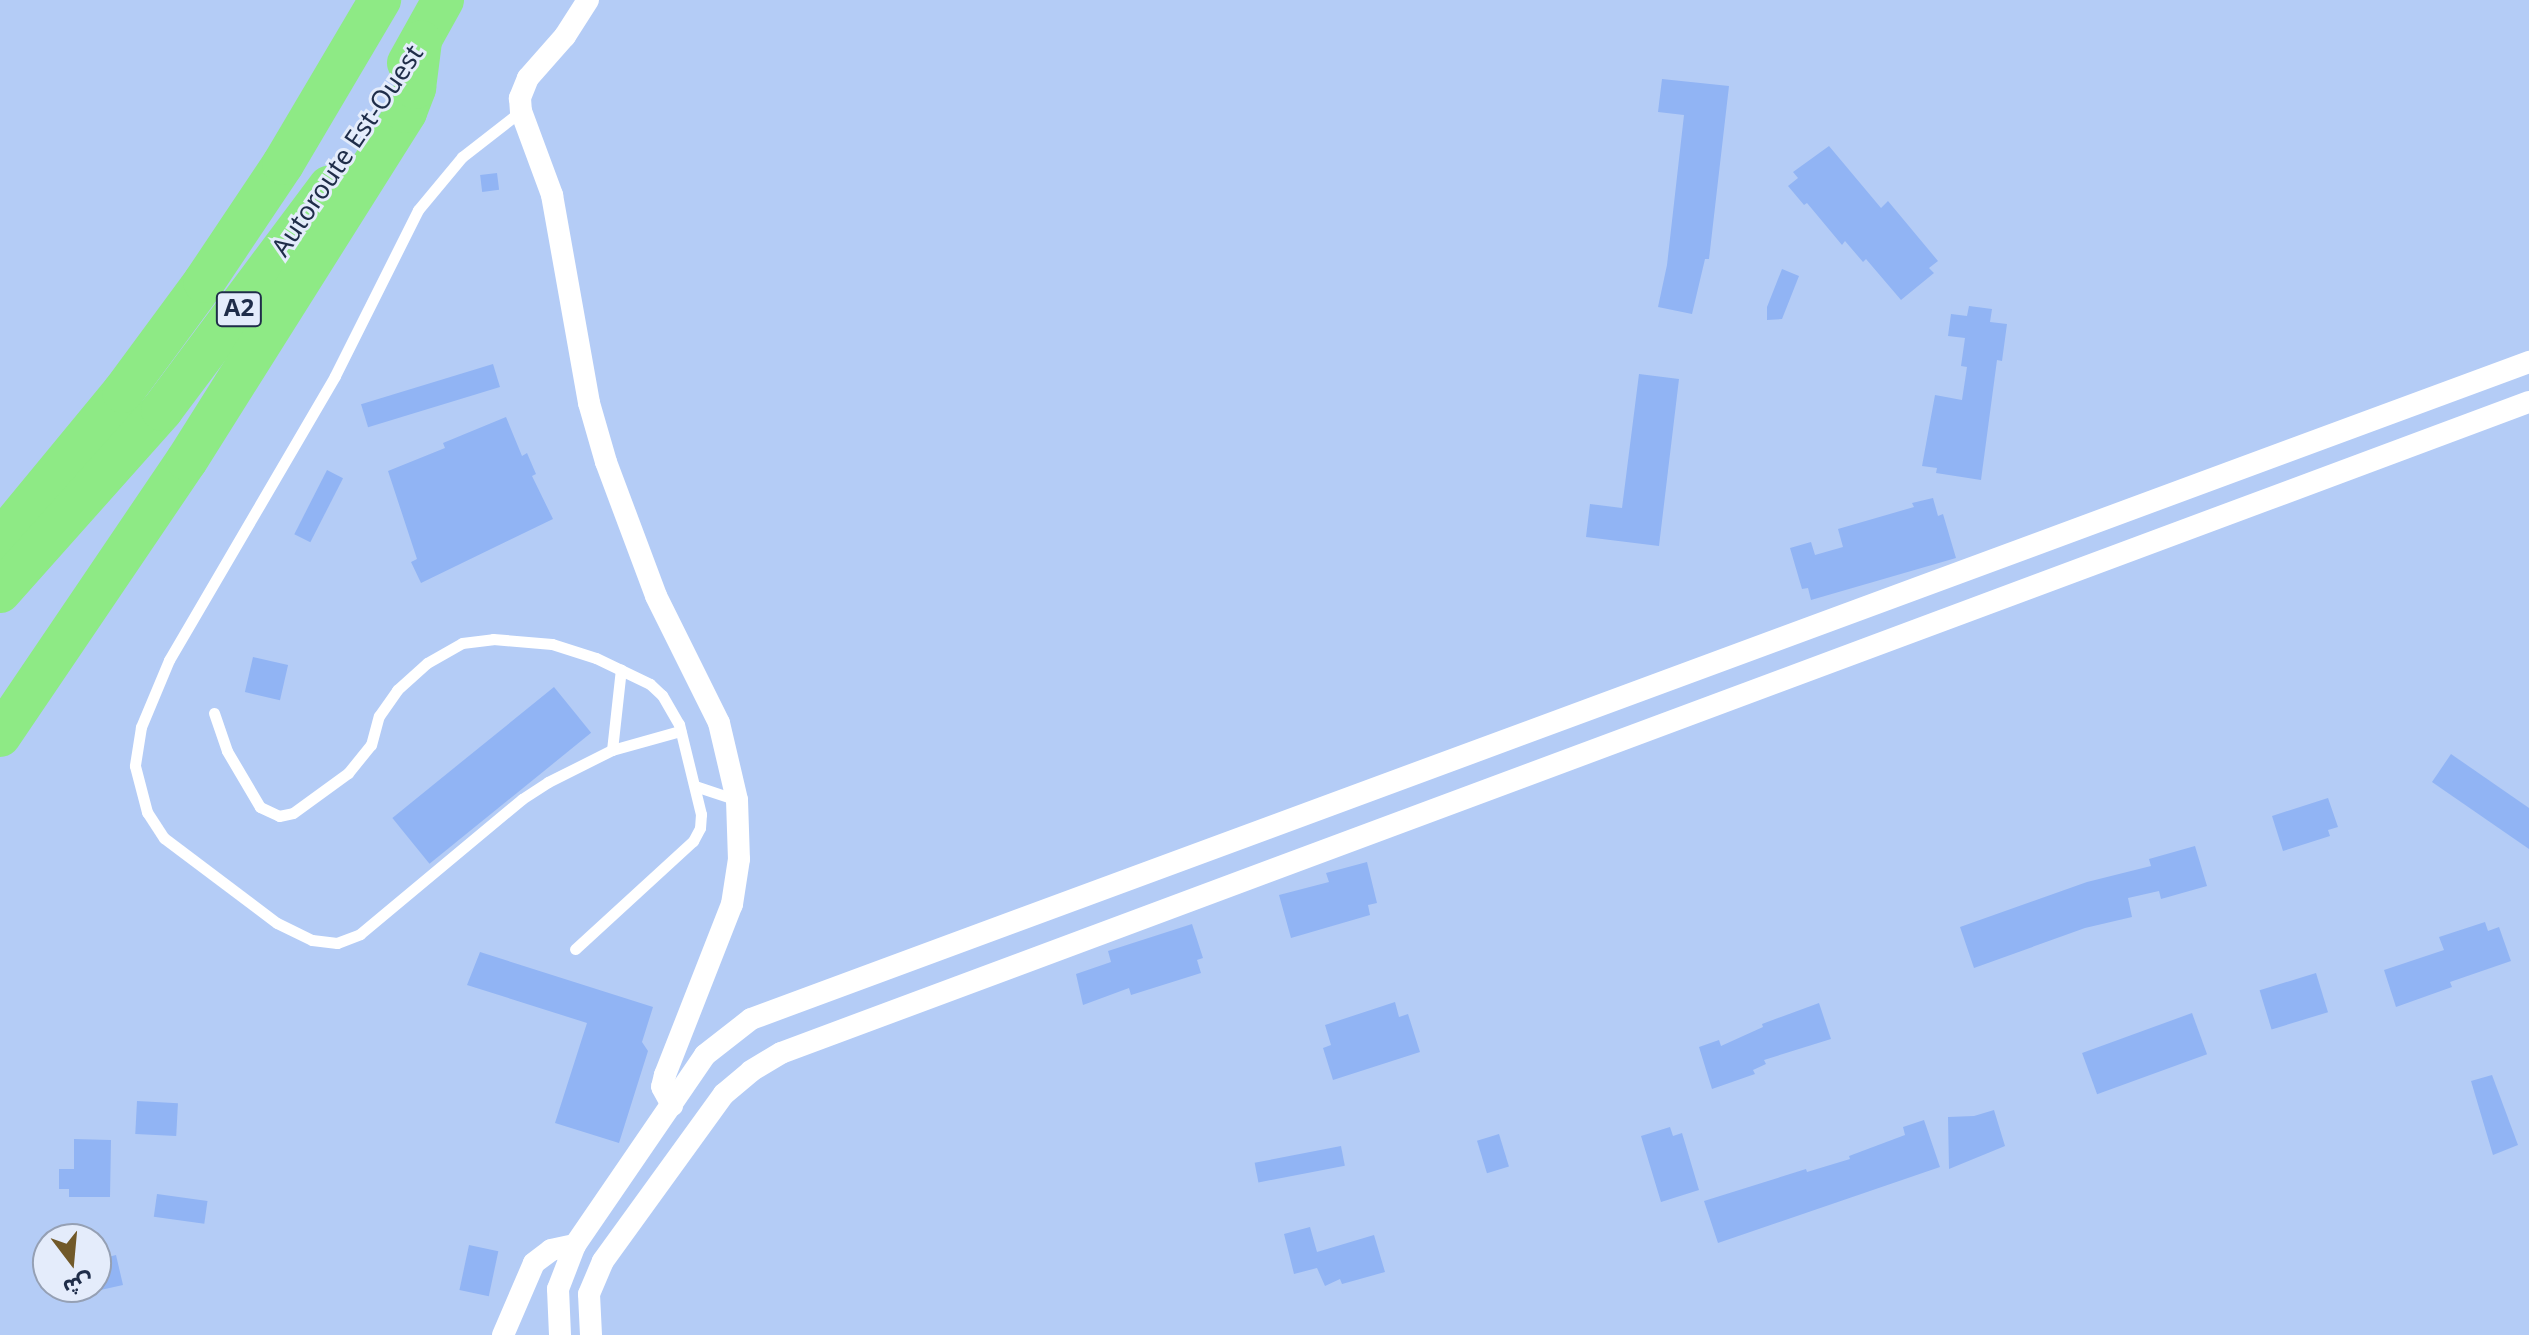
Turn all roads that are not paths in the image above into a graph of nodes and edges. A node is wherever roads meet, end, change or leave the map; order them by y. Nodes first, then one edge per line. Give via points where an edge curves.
1 (380, 0) edge
2 (443, 0) edge
3 (588, 0) edge
4 (421, 41) junction
5 (521, 111) junction
6 (2529, 362) edge
7 (2529, 402) edge
8 (0, 541) edge
9 (0, 592) edge
10 (621, 669) junction
11 (214, 713) dead end
12 (680, 731) junction
13 (0, 736) edge
14 (612, 750) junction
15 (695, 786) junction
16 (737, 800) junction
17 (575, 949) dead end
18 (672, 1105) junction
19 (575, 1245) junction
20 (503, 1335) edge
21 (560, 1335) edge
22 (591, 1335) edge

1 - 8 highway, Autoroute Est-Ouest / A2 via 283,164 204,282 123,392
2 - 4 highway, Autoroute Est-Ouest / A2
3 - 5 street via 528,78
4 - 9 highway, Autoroute Est-Ouest / A2 via 343,168 210,349 110,472
4 - 13 highway via 406,112 187,460
5 - 14 lane via 462,157 418,210 335,376 169,660 141,727 135,766 147,812 164,838 277,923 312,940 337,943 360,934 522,799
5 - 16 street via 552,195 589,403 606,462 656,596 719,723
6 - 18 street via 769,1012 719,1041
7 - 22 street via 781,1053 724,1094 603,1261 589,1294
10 - 11 lane via 552,644 493,639 462,643 444,651 397,690 379,716 371,745 348,773 286,815 272,815 260,807 227,751
10 - 12 lane via 662,695
10 - 14 lane
12 - 14 lane
12 - 15 lane
15 - 16 lane
15 - 17 lane via 701,814 693,841
16 - 18 street via 739,859 732,904 665,1075 662,1087
18 - 19 street
19 - 20 street via 551,1250 534,1263
19 - 21 street via 558,1289

